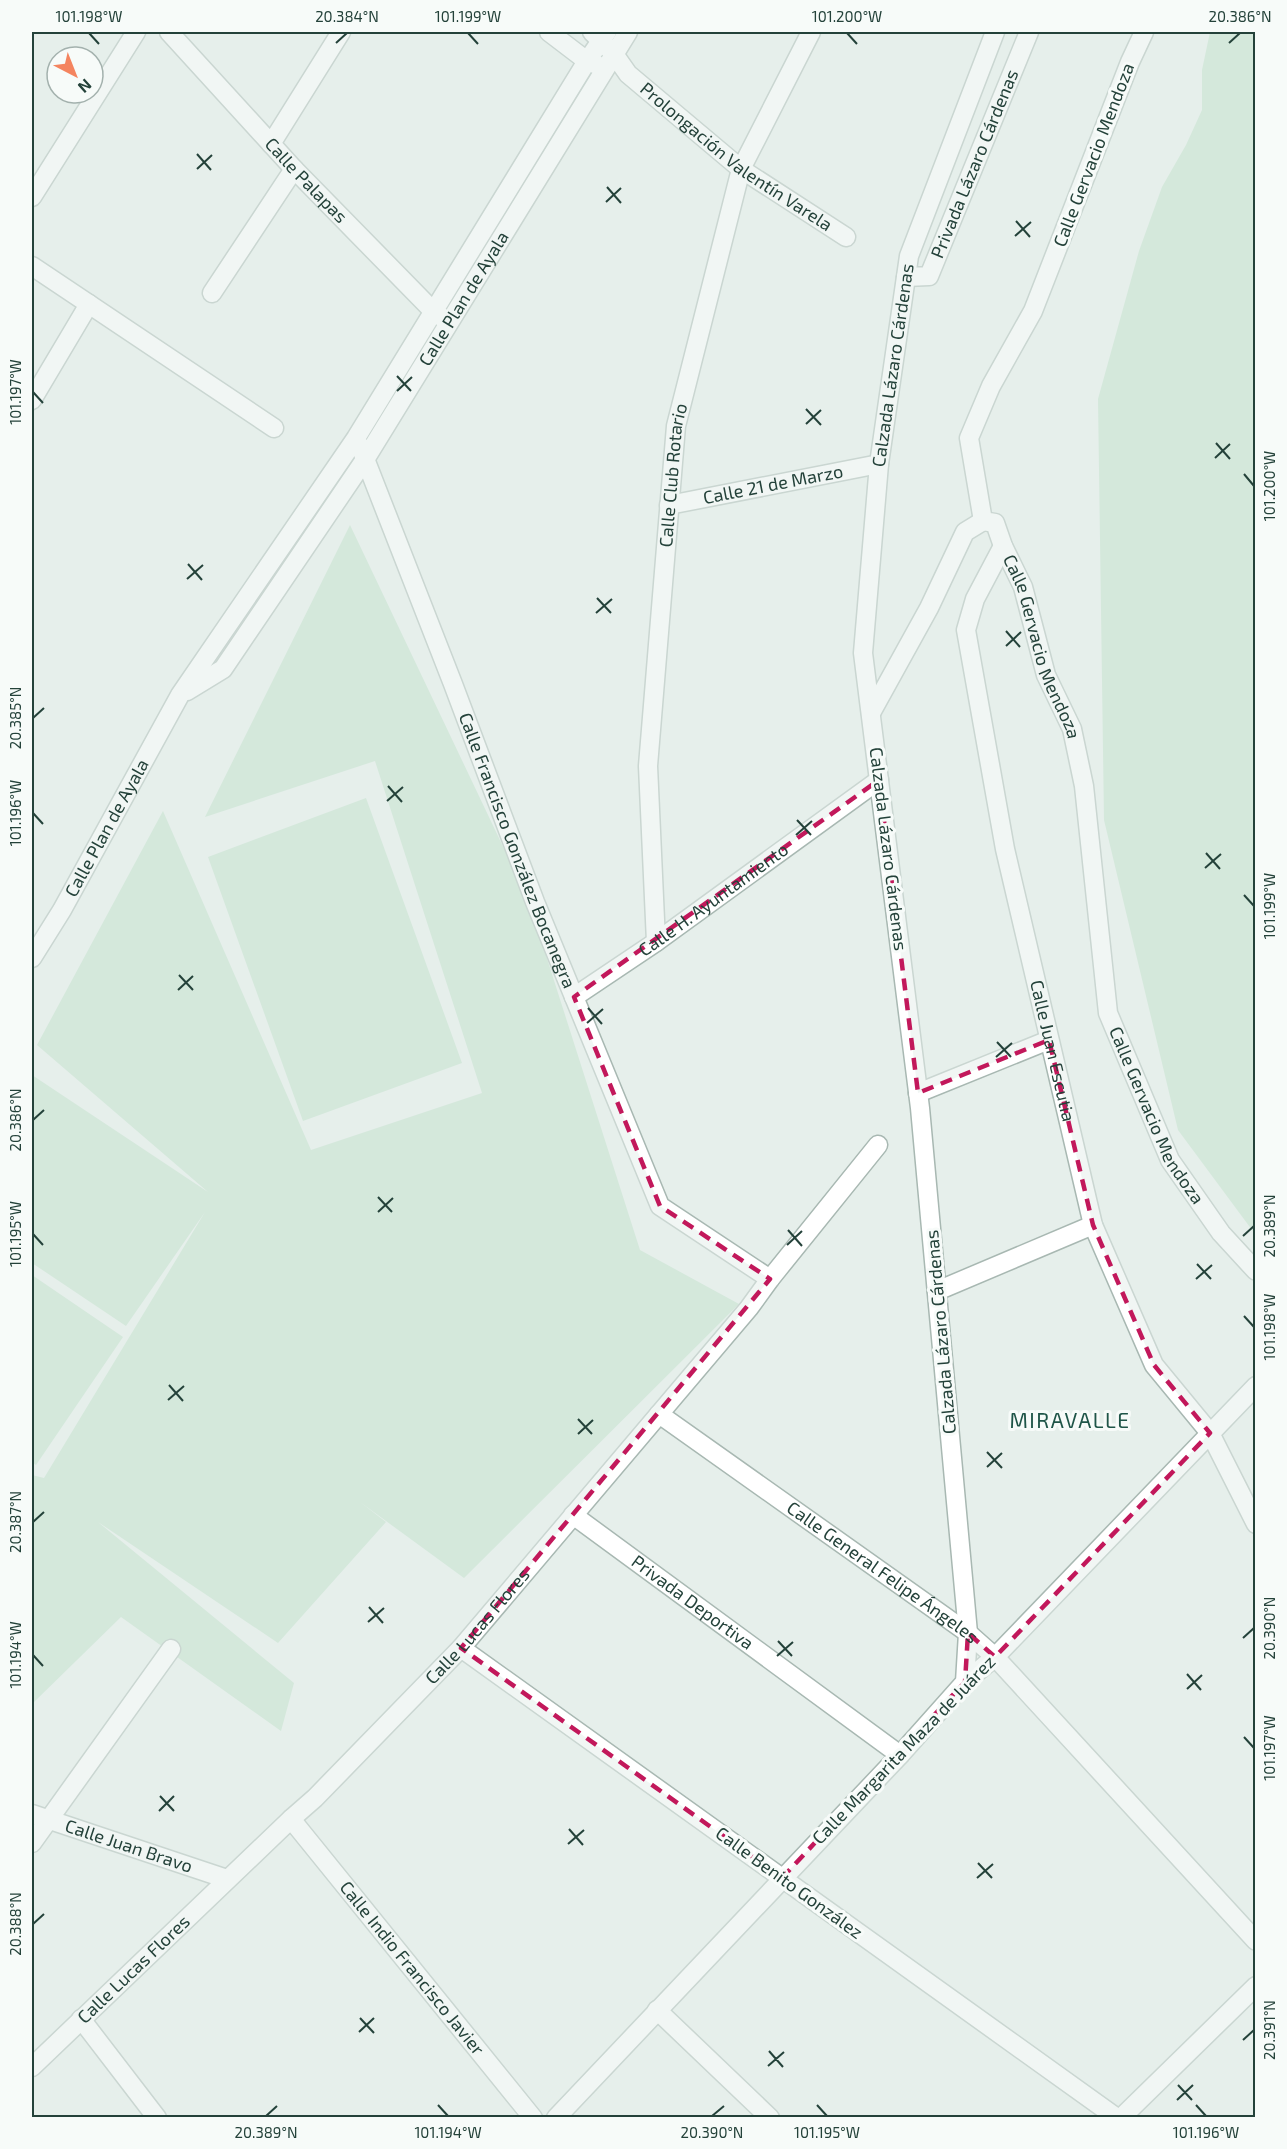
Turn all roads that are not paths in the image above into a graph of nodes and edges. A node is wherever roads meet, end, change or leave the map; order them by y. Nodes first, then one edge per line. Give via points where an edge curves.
1 (136, 32) edge
2 (169, 32) edge
3 (341, 32) edge
4 (549, 32) edge
5 (628, 32) edge
6 (811, 32) edge
7 (995, 32) edge
8 (1029, 32) edge
9 (1144, 32) edge
10 (600, 34) edge
11 (587, 61) junction
12 (610, 61) junction
13 (272, 144) junction
14 (294, 169) junction
15 (741, 169) junction
16 (32, 197) edge
17 (846, 237) dead end
18 (32, 266) edge
19 (906, 277) junction
20 (212, 293) dead end
21 (89, 304) junction
22 (442, 317) junction
23 (32, 400) edge
24 (274, 428) dead end
25 (356, 438) junction
26 (366, 459) junction
27 (879, 464) junction
28 (669, 505) junction
29 (983, 521) junction
30 (1003, 546) junction
31 (180, 695) junction
32 (871, 713) junction
33 (879, 780) junction
34 (656, 942) junction
35 (32, 958) edge
36 (574, 997) junction
37 (1049, 1040) junction
38 (918, 1093) junction
39 (878, 1145) dead end
40 (1093, 1225) junction
41 (1256, 1271) edge
42 (770, 1279) junction
43 (937, 1291) junction
44 (1256, 1386) edge
45 (659, 1414) junction
46 (1210, 1433) junction
47 (569, 1520) junction
48 (1256, 1524) edge
49 (968, 1633) junction
50 (460, 1648) junction
51 (171, 1649) dead end
52 (995, 1657) junction
53 (965, 1682) junction
54 (896, 1759) junction
55 (32, 1814) edge
56 (291, 1819) junction
57 (49, 1820) junction
58 (32, 1843) edge
59 (782, 1878) junction
60 (227, 1879) junction
61 (1256, 1941) edge
62 (1256, 1986) edge
63 (657, 2010) junction
64 (81, 2019) junction
65 (32, 2067) edge
66 (158, 2118) edge
67 (533, 2118) edge
68 (555, 2118) edge
69 (770, 2118) edge
70 (1119, 2118) edge

1 - 16 street
2 - 13 street, Calle Palapas
3 - 13 street
4 - 11 street, Prolongación Valentín Varela
5 - 12 street, Calle Plan de Ayala
6 - 15 street, Calle Club Rotario
7 - 19 street, Calzada Lázaro Cárdenas via 909,256
8 - 19 street, Privada Lázaro Cárdenas via 930,276
9 - 29 street, Calle Gervacio Mendoza via 1033,311 990,386 969,438
10 - 11 street, Calle Plan de Ayala
10 - 12 street
11 - 12 street, Prolongación Valentín Varela
11 - 22 street, Calle Plan de Ayala
12 - 15 street, Prolongación Valentín Varela
12 - 22 street, Calle Plan de Ayala
13 - 14 street, Calle Palapas
14 - 20 street
14 - 22 street, Calle Palapas
15 - 17 street, Prolongación Valentín Varela
15 - 28 street, Calle Club Rotario via 676,426
18 - 21 street
19 - 27 street, Calzada Lázaro Cárdenas
21 - 23 street
21 - 24 street
22 - 25 street, Calle Plan de Ayala
22 - 26 street, Calle Plan de Ayala
25 - 26 street, Calle Francisco González Bocanegra
25 - 31 street, Calle Plan de Ayala
26 - 31 street, Calle Plan de Ayala via 223,669
26 - 36 street, Calle Francisco González Bocanegra
27 - 28 street, Calle 21 de Marzo
27 - 32 street, Calzada Lázaro Cárdenas via 863,653
28 - 34 street, Calle Club Rotario via 648,766
29 - 30 street, Calle Gervacio Mendoza via 995,523
29 - 32 street via 965,532 929,608
30 - 37 street, Calle Juan Escutia via 975,599 966,630 1005,849
30 - 41 street, Calle Gervacio Mendoza via 1023,587 1046,675 1072,729 1084,786 1108,1013 1170,1160 1221,1233
31 - 35 street, Calle Plan de Ayala
32 - 33 street, Calzada Lázaro Cárdenas
33 - 34 street, Calle H. Ayuntamiento
33 - 38 street, Calzada Lázaro Cárdenas
34 - 36 street, Calle H. Ayuntamiento
36 - 42 street, Calle Francisco González Bocanegra via 660,1206
37 - 38 street
37 - 40 street, Calle Juan Escutia
38 - 43 street, Calzada Lázaro Cárdenas
39 - 42 street, Calle Lucas Flores
40 - 43 street
40 - 46 street, Calle Juan Escutia via 1154,1365
42 - 45 street, Calle Lucas Flores
43 - 49 street, Calzada Lázaro Cárdenas
44 - 46 street, Calle Margarita Maza de Juárez
45 - 47 street, Calle Lucas Flores
45 - 49 street, Calle General Felipe Ángeles
46 - 48 street, Calle Juan Escutia
46 - 52 street, Calle Margarita Maza de Juárez
47 - 50 street, Calle Lucas Flores
47 - 54 street, Privada Deportiva
49 - 52 street, Calle General Felipe Ángeles
49 - 53 street, Calzada Lázaro Cárdenas
50 - 56 street, Calle Lucas Flores
50 - 59 street, Calle Benito González
51 - 57 street
52 - 53 street, Calle Margarita Maza de Juárez
52 - 61 street, Calle General Felipe Ángeles
53 - 54 street, Calle Margarita Maza de Juárez
54 - 59 street, Calle Margarita Maza de Juárez
55 - 57 street, Calle Juan Bravo
56 - 60 street, Calle Lucas Flores
56 - 67 street, Calle Indio Francisco Javier
57 - 58 street
57 - 60 street, Calle Juan Bravo
59 - 63 street, Calle Margarita Maza de Juárez
59 - 70 street, Calle Benito González
60 - 64 street, Calle Lucas Flores
62 - 70 street
63 - 68 street, Calle Margarita Maza de Juárez
63 - 69 street
64 - 65 street, Calle Lucas Flores
64 - 66 street

